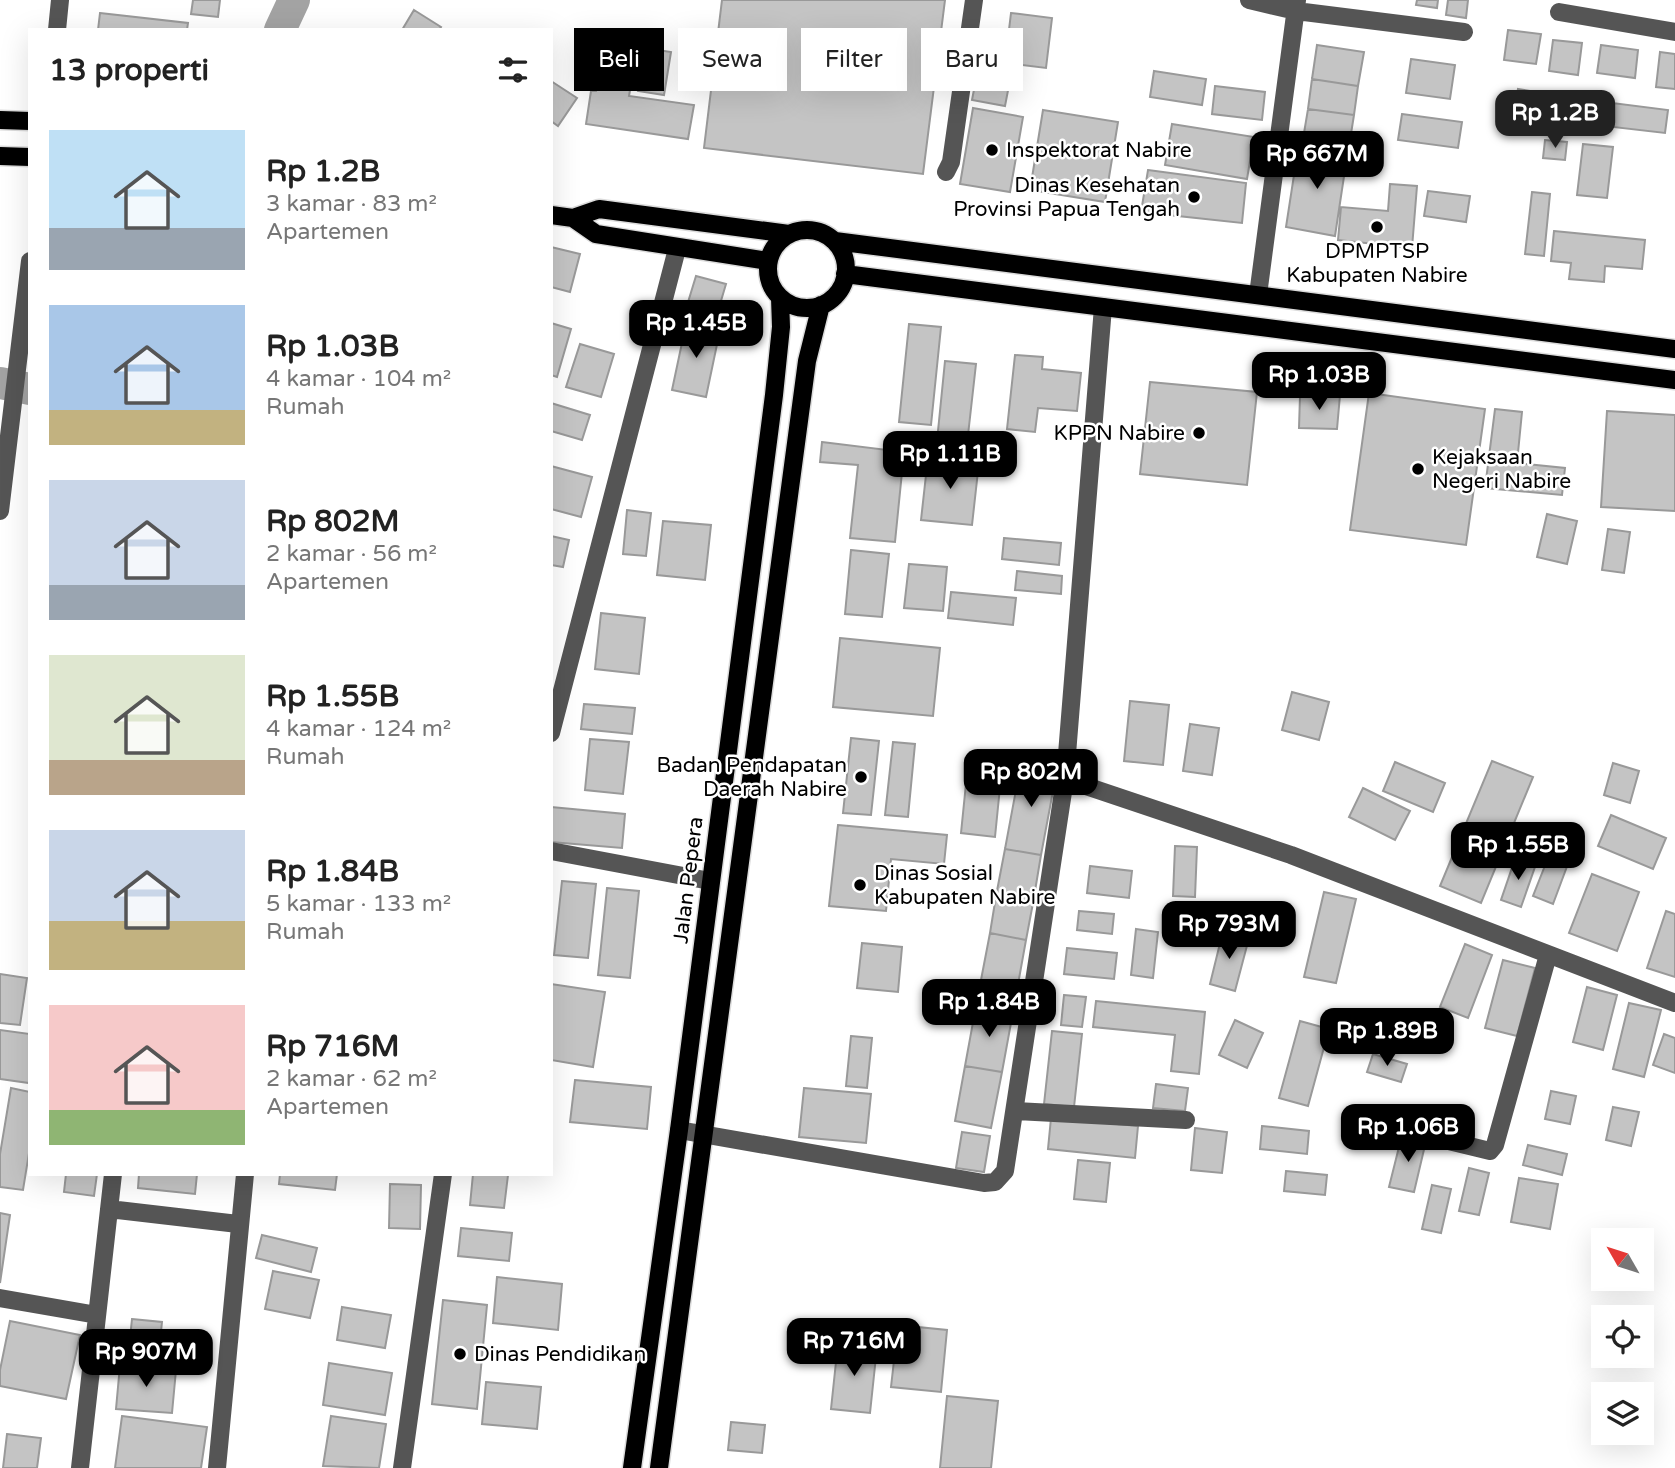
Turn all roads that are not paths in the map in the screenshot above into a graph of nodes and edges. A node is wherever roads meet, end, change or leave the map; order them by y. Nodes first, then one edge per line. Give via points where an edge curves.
1 (60, 0) edge
2 (974, 0) edge
3 (1249, 0) edge
4 (1296, 5) edge
5 (1559, 12) dead end
6 (57, 28) edge
7 (1464, 32) dead end
8 (1675, 32) edge
9 (0, 120) edge
10 (28, 121) edge
11 (0, 156) edge
12 (28, 157) edge
13 (946, 172) dead end
14 (553, 215) edge
15 (573, 218) junction
16 (789, 234) junction
17 (835, 241) junction
18 (677, 249) junction
19 (768, 261) junction
20 (845, 274) junction
21 (28, 278) edge
22 (1258, 295) junction
23 (780, 298) junction
24 (821, 305) junction
25 (1103, 307) junction
26 (1416, 315) junction
27 (1413, 346) junction
28 (1675, 349) edge
29 (1675, 380) edge
30 (2, 482) edge
31 (0, 511) edge
32 (733, 714) junction
33 (759, 715) junction
34 (553, 725) edge
35 (1065, 779) junction
36 (553, 851) edge
37 (710, 881) junction
38 (1548, 955) junction
39 (1675, 1003) edge
40 (1015, 1111) junction
41 (1186, 1120) dead end
42 (1395, 1128) dead end
43 (679, 1130) junction
44 (702, 1134) junction
45 (113, 1176) edge
46 (244, 1176) edge
47 (443, 1176) edge
48 (109, 1209) junction
49 (238, 1224) junction
50 (0, 1298) edge
51 (97, 1315) junction
52 (80, 1468) edge
53 (217, 1468) edge
54 (402, 1468) edge
55 (632, 1468) edge
56 (659, 1468) edge

1 - 6 street
2 - 13 street
3 - 4 street
4 - 7 street
4 - 22 street
5 - 8 street
9 - 10 main road
11 - 12 main road
14 - 15 main road
15 - 16 main road via 599,209
15 - 18 main road via 596,234
16 - 17 main road via 811,229
16 - 19 main road via 778,242
17 - 20 main road via 842,252
17 - 22 main road
18 - 19 main road
18 - 34 street
19 - 23 main road via 772,287
20 - 24 main road via 841,287
20 - 25 main road
21 - 30 street
22 - 26 main road
23 - 24 main road via 794,306
23 - 32 main road, Jalan Pepera via 774,395
24 - 33 main road via 807,361
25 - 27 main road
25 - 35 street
26 - 27 main road
26 - 28 main road
27 - 29 main road
30 - 31 street
32 - 33 main road
32 - 37 main road, Jalan Pepera
33 - 44 main road
35 - 38 street via 1291,855
35 - 40 street
36 - 37 street
37 - 43 main road, Jalan Pepera
38 - 39 street
38 - 42 street via 1490,1151
40 - 41 street
40 - 44 street via 1005,1171 991,1183
43 - 44 street
43 - 55 main road, Jalan Pepera
44 - 56 main road
45 - 48 street
46 - 49 street
47 - 54 street
48 - 49 street
48 - 51 street
49 - 53 street
50 - 51 street
51 - 52 street

